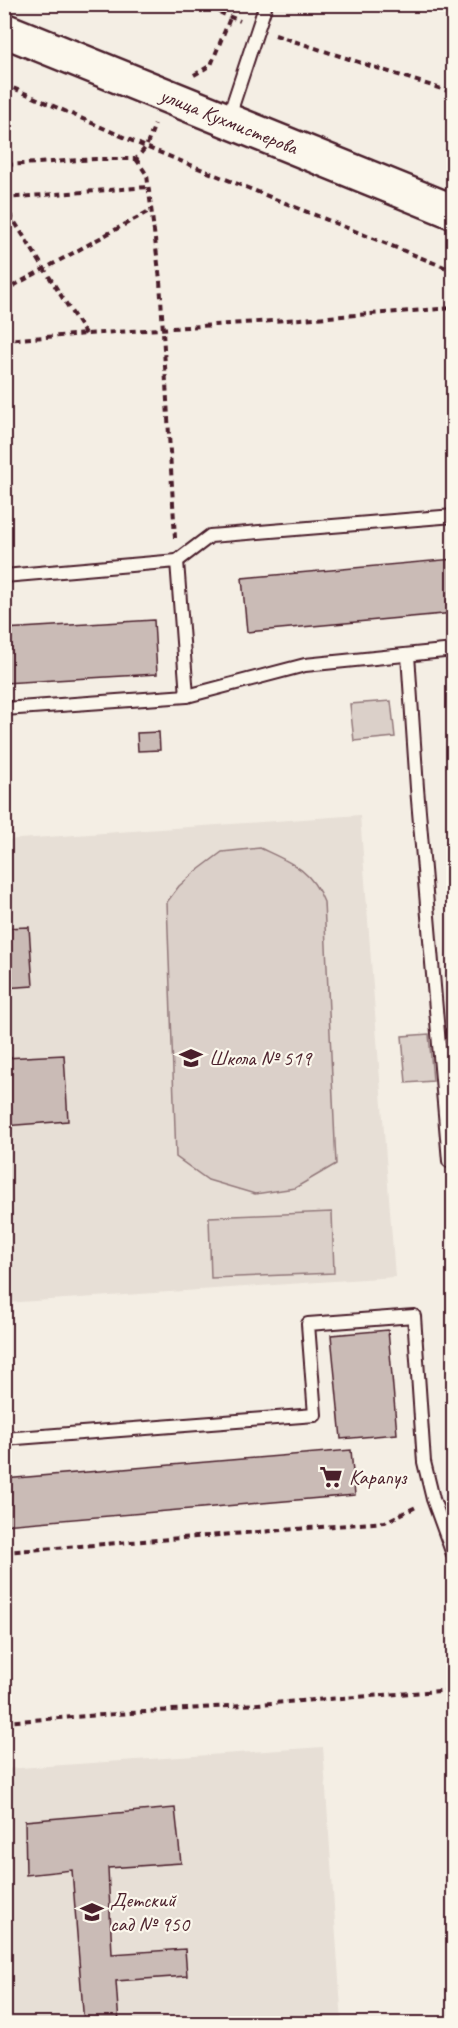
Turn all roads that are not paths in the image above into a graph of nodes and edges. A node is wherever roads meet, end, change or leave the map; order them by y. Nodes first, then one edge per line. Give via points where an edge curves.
1 (266, 4) edge
2 (4, 30) edge
3 (228, 120) junction
4 (453, 213) edge
5 (453, 516) edge
6 (177, 561) junction
7 (4, 576) edge
8 (453, 650) edge
9 (408, 655) junction
10 (187, 696) junction
11 (4, 709) edge
12 (453, 1160) edge
13 (4, 1439) edge
14 (453, 1557) edge

1 - 3 lane
2 - 3 main road, улица Кухмистерова
3 - 4 main road, улица Кухмистерова
5 - 6 lane via 210,536
6 - 7 lane
6 - 10 lane
8 - 9 lane
9 - 10 lane via 305,665
9 - 12 lane via 449,1161
10 - 11 lane
13 - 14 lane via 315,1415 308,1324 414,1316 424,1462 432,1499

